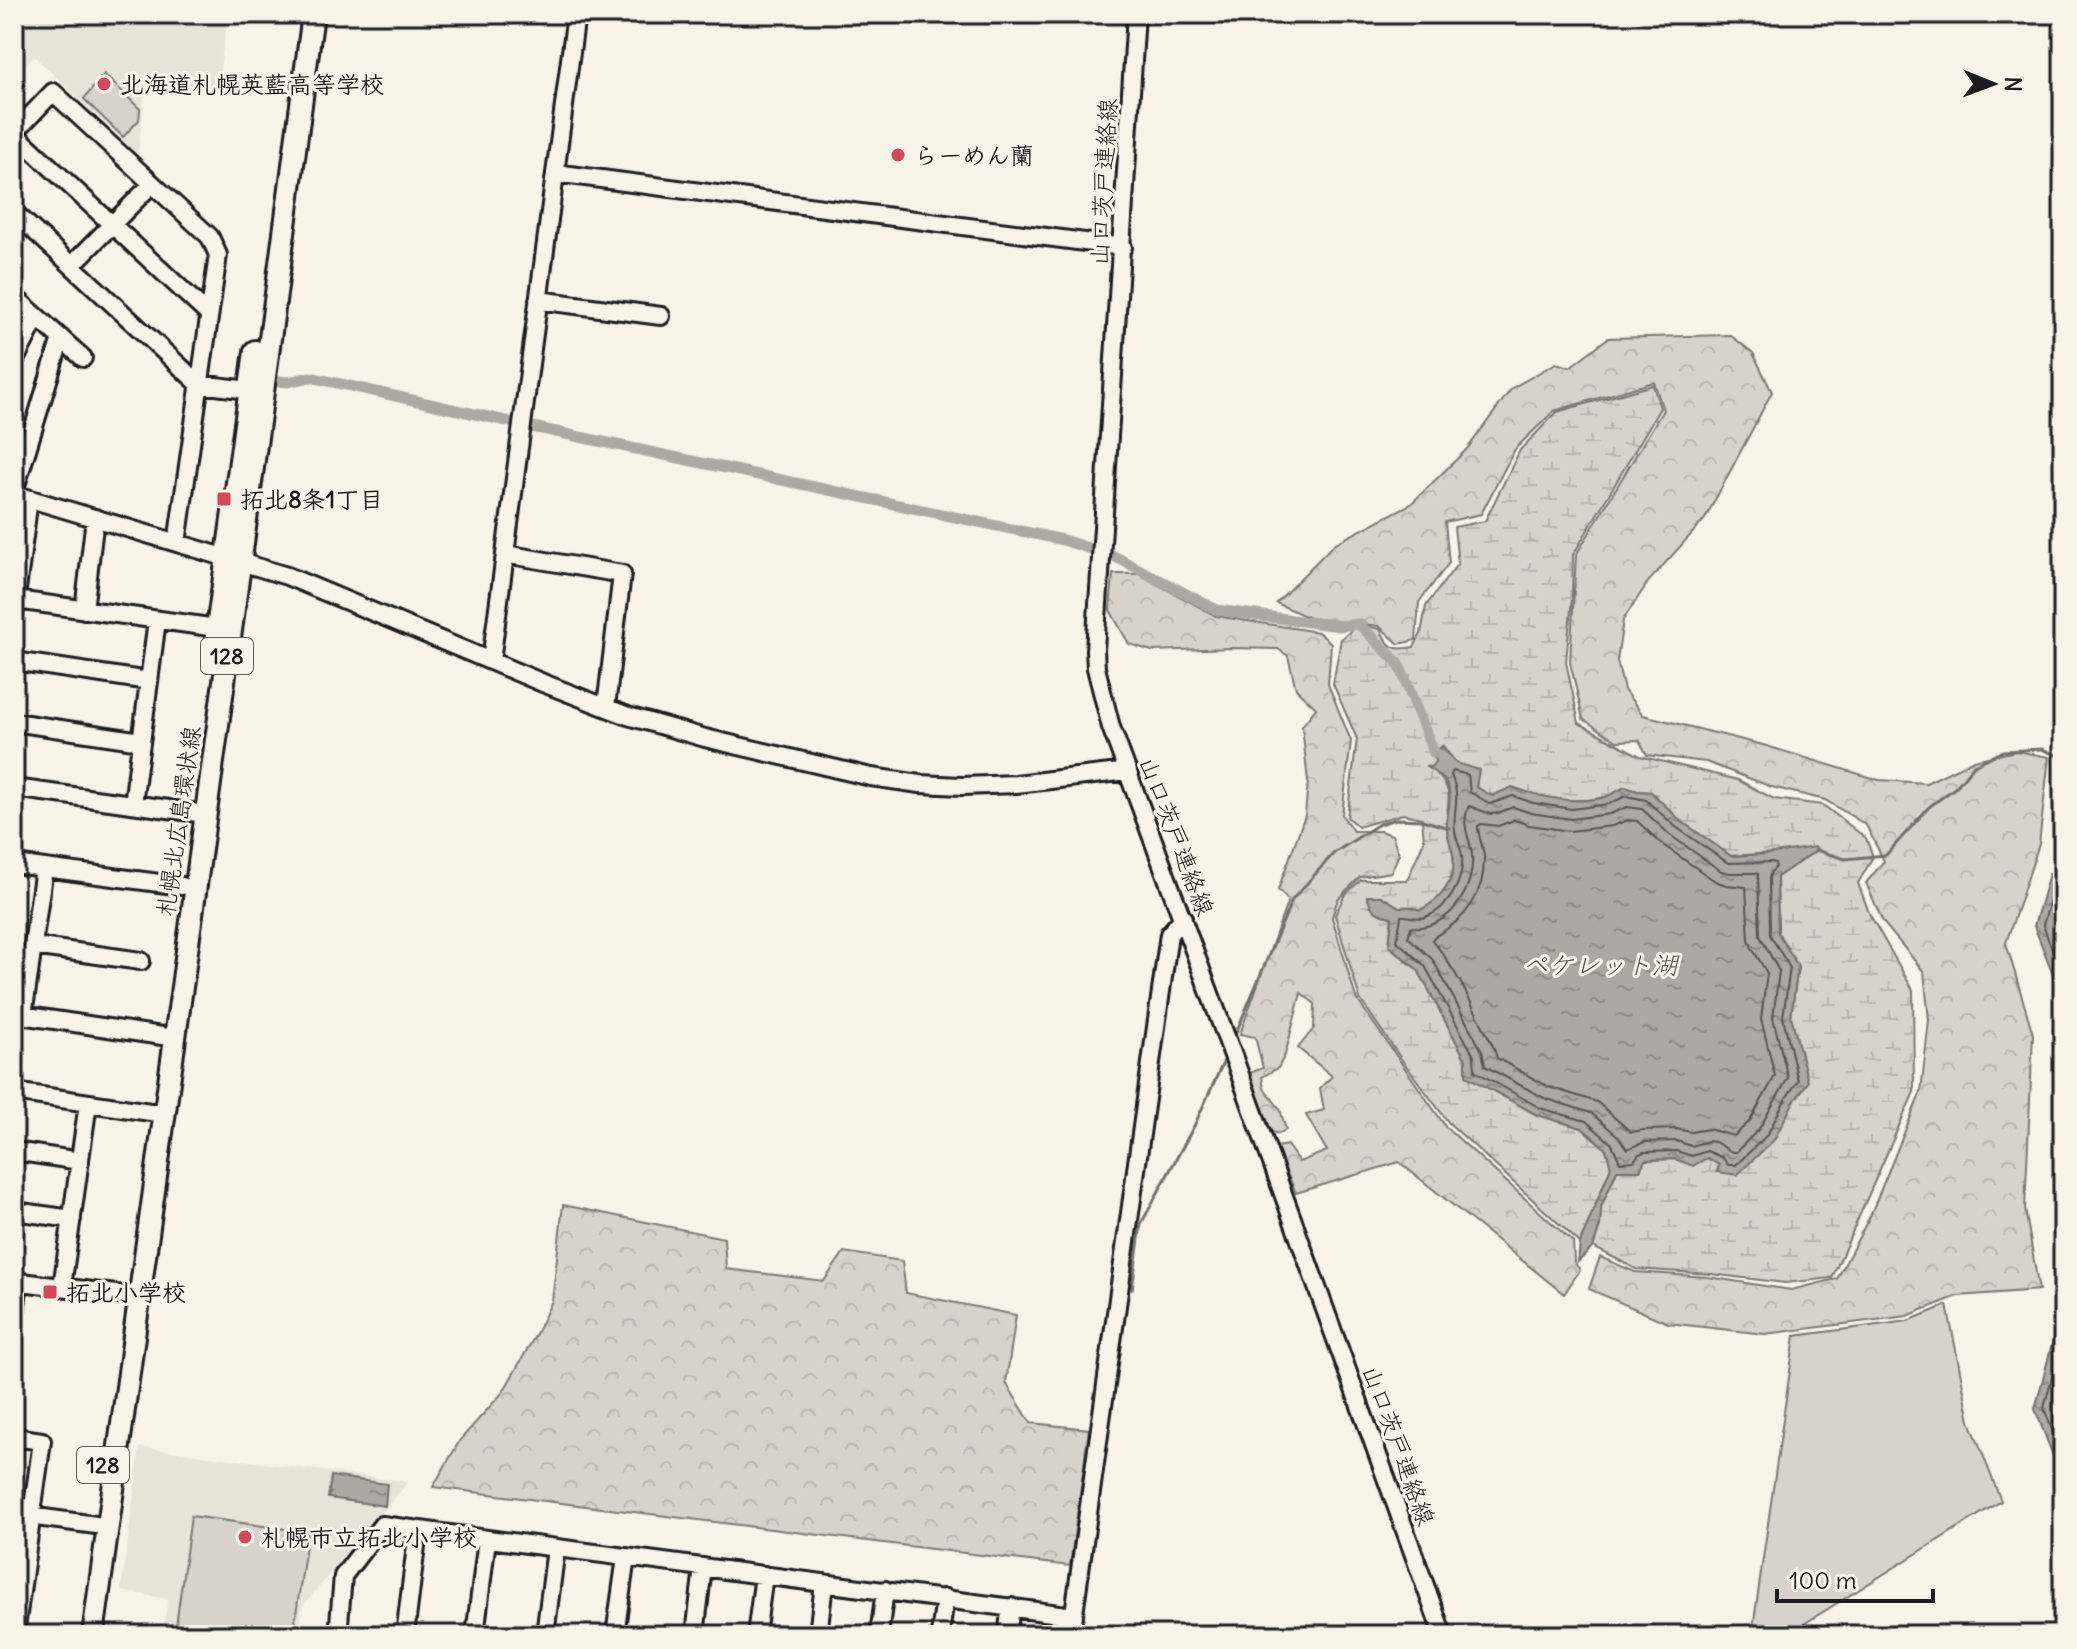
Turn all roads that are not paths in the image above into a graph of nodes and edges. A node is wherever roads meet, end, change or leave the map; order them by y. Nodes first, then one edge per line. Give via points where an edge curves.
1 (300, 14) edge
2 (313, 14) edge
3 (576, 14) edge
4 (1136, 14) edge
5 (14, 133) edge
6 (555, 173) junction
7 (152, 184) junction
8 (14, 212) edge
9 (111, 226) junction
10 (1123, 247) junction
11 (72, 265) junction
12 (16, 298) edge
13 (538, 300) junction
14 (209, 315) junction
15 (661, 316) dead end
16 (37, 317) junction
17 (61, 338) junction
18 (83, 358) dead end
19 (14, 362) edge
20 (199, 384) junction
21 (249, 390) junction
22 (19, 495) edge
23 (95, 518) junction
24 (177, 543) junction
25 (505, 554) junction
26 (233, 560) junction
27 (15, 606) edge
28 (84, 610) junction
29 (157, 620) junction
30 (217, 628) junction
31 (14, 661) edge
32 (491, 661) junction
33 (149, 681) junction
34 (606, 707) junction
35 (14, 722) edge
36 (141, 741) junction
37 (1128, 771) junction
38 (14, 788) edge
39 (133, 804) junction
40 (199, 813) junction
41 (14, 864) edge
42 (44, 868) junction
43 (182, 886) junction
44 (1183, 918) junction
45 (33, 946) junction
46 (141, 961) dead end
47 (19, 1015) edge
48 (162, 1036) junction
49 (14, 1092) edge
50 (88, 1103) junction
51 (158, 1113) junction
52 (14, 1151) edge
53 (80, 1161) junction
54 (14, 1211) edge
55 (72, 1219) junction
56 (16, 1281) edge
57 (62, 1287) junction
58 (133, 1296) junction
59 (14, 1320) edge
60 (14, 1437) edge
61 (22, 1515) edge
62 (96, 1525) junction
63 (418, 1530) junction
64 (487, 1539) junction
65 (556, 1548) junction
66 (626, 1557) junction
67 (703, 1567) junction
68 (764, 1575) junction
69 (18, 1581) edge
70 (824, 1583) junction
71 (885, 1590) junction
72 (945, 1598) junction
73 (1011, 1607) junction
74 (1074, 1616) junction
75 (15, 1635) edge
76 (81, 1635) edge
77 (93, 1635) edge
78 (338, 1635) edge
79 (405, 1635) edge
80 (475, 1635) edge
81 (545, 1635) edge
82 (615, 1635) edge
83 (695, 1635) edge
84 (756, 1635) edge
85 (818, 1635) edge
86 (879, 1635) edge
87 (940, 1635) edge
88 (1007, 1635) edge
89 (1071, 1635) edge
90 (1443, 1635) edge

1 - 21 main road, 札幌北広島環状線 / 128
2 - 26 main road, 札幌北広島環状線 / 128
3 - 6 street
4 - 10 street, 山口茨戸連絡線
5 - 7 street via 53,92
5 - 9 street
6 - 10 street
6 - 13 street
7 - 9 street
7 - 14 street via 210,237 218,255
8 - 11 street
9 - 11 street
9 - 14 street
10 - 37 street, 山口茨戸連絡線 via 1095,650 1111,727
11 - 20 street
12 - 16 street
13 - 15 street
13 - 25 street
14 - 20 street
16 - 17 street
16 - 19 street
17 - 18 street
17 - 22 street
20 - 21 street
20 - 24 street
21 - 26 main road, 札幌北広島環状線 / 128
22 - 23 street
22 - 27 street
23 - 24 street
23 - 28 street
24 - 26 street
25 - 32 street
25 - 34 street via 622,574
26 - 30 main road, 札幌北広島環状線 / 128
26 - 32 street via 287,576
26 - 40 main road, 札幌北広島環状線 / 128
27 - 28 street
28 - 29 street
29 - 30 street
29 - 33 street
30 - 40 main road, 札幌北広島環状線 / 128
31 - 33 street
32 - 34 street
33 - 36 street
34 - 37 street via 705,738 920,784 1016,784
35 - 36 street
36 - 39 street
37 - 44 street, 山口茨戸連絡線
38 - 39 street
39 - 40 street
40 - 43 main road, 札幌北広島環状線 / 128
40 - 51 main road, 札幌北広島環状線 / 128
41 - 42 street
42 - 43 street
42 - 45 street
43 - 48 main road, 札幌北広島環状線 / 128
44 - 74 street via 1169,934
44 - 90 street, 山口茨戸連絡線
45 - 46 street
45 - 47 street
47 - 48 street
48 - 51 main road, 札幌北広島環状線 / 128
49 - 50 street
50 - 51 street
50 - 53 street
51 - 58 main road, 札幌北広島環状線 / 128
52 - 53 street
53 - 55 street
54 - 55 street
55 - 57 street
56 - 57 street
56 - 59 street
57 - 58 street
58 - 62 main road, 札幌北広島環状線 / 128
58 - 77 main road, 札幌北広島環状線 / 128
60 - 61 street via 42,1441
61 - 62 street
61 - 69 street
62 - 76 main road, 札幌北広島環状線 / 128
63 - 64 street
63 - 78 street via 382,1525 343,1576
63 - 79 street
64 - 65 street
64 - 80 street
65 - 66 street
65 - 81 street
66 - 67 street
66 - 82 street
67 - 68 street
67 - 83 street
68 - 70 street
68 - 84 street
69 - 75 street
70 - 71 street
70 - 85 street
71 - 72 street
71 - 86 street
72 - 73 street
72 - 87 street
73 - 74 street
73 - 88 street
74 - 89 street

